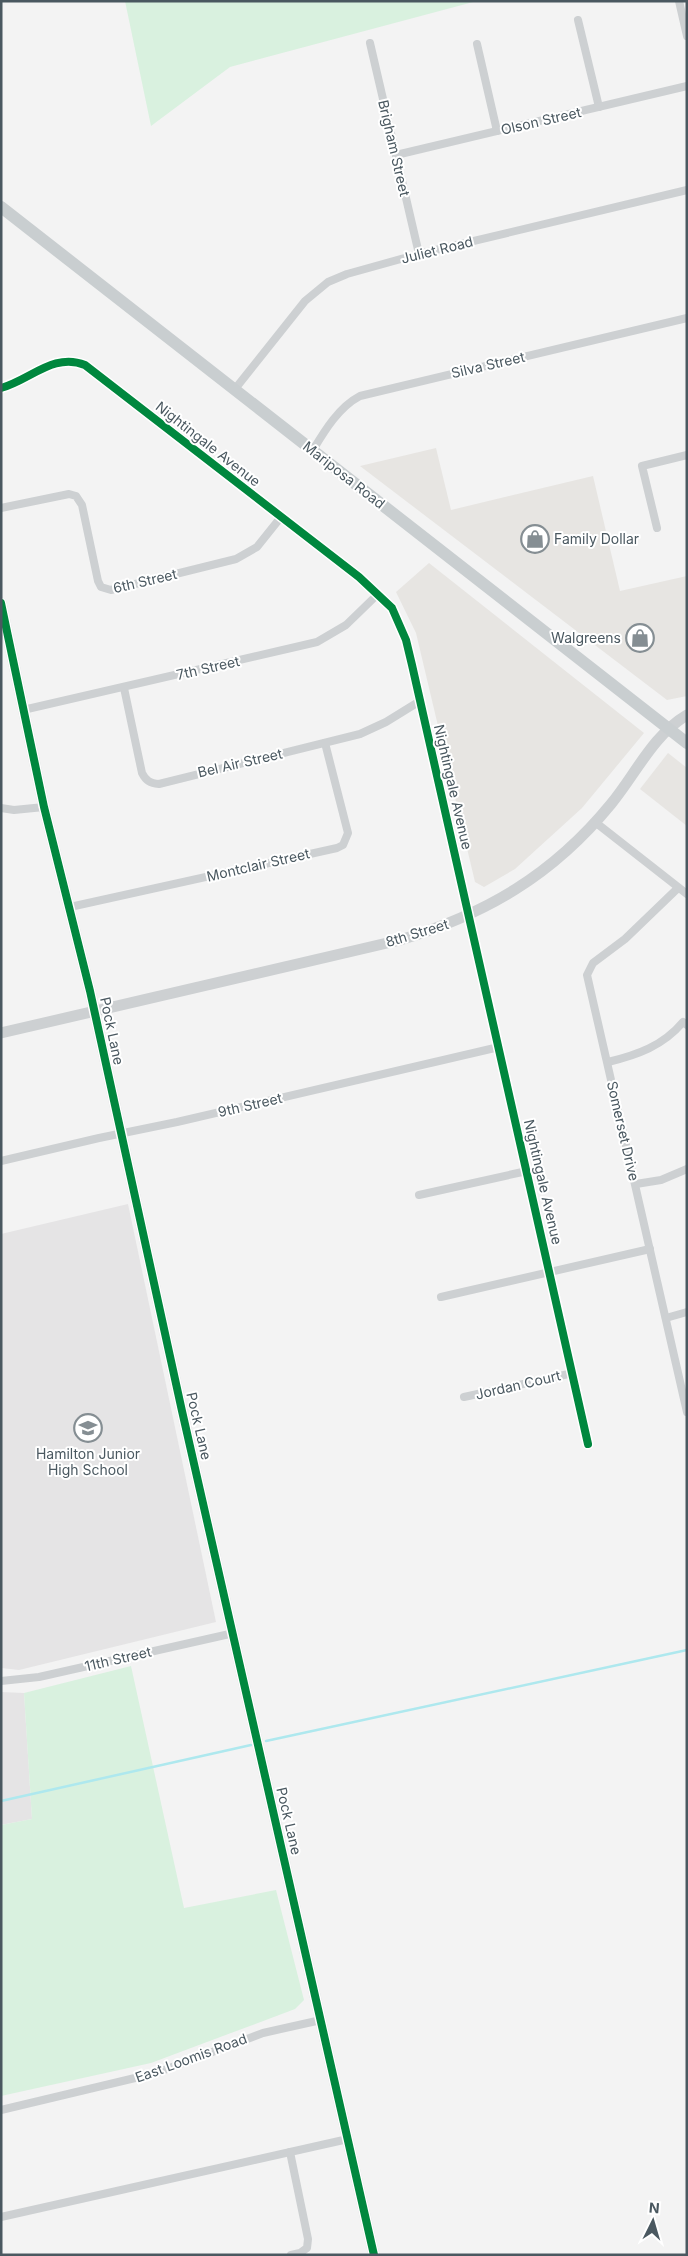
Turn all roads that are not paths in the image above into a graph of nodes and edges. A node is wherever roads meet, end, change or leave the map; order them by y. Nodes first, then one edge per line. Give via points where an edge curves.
1 (678, 1) edge
2 (578, 20) dead end
3 (687, 36) edge
4 (370, 43) dead end
5 (477, 44) dead end
6 (687, 86) edge
7 (599, 107) junction
8 (497, 131) junction
9 (396, 155) junction
10 (687, 190) edge
11 (1, 207) edge
12 (419, 254) junction
13 (687, 318) edge
14 (1, 388) edge
15 (235, 389) junction
16 (312, 450) junction
17 (687, 455) edge
18 (1, 508) edge
19 (281, 517) junction
20 (657, 528) dead end
21 (378, 594) junction
22 (1, 603) edge
23 (124, 688) junction
24 (420, 701) junction
25 (22, 710) junction
26 (687, 715) edge
27 (669, 729) junction
28 (687, 742) edge
29 (325, 743) junction
30 (44, 807) junction
31 (1, 808) edge
32 (595, 822) junction
33 (678, 888) junction
34 (687, 894) edge
35 (70, 907) junction
36 (469, 914) junction
37 (94, 1011) junction
38 (687, 1025) edge
39 (1, 1033) edge
40 (498, 1047) junction
41 (608, 1062) junction
42 (120, 1134) junction
43 (1, 1161) edge
44 (687, 1168) edge
45 (527, 1170) junction
46 (636, 1184) junction
47 (419, 1195) dead end
48 (650, 1249) junction
49 (550, 1271) junction
50 (441, 1296) dead end
51 (687, 1312) edge
52 (666, 1318) junction
53 (572, 1373) junction
54 (464, 1397) dead end
55 (687, 1412) edge
56 (588, 1444) dead end
57 (234, 1633) junction
58 (1, 1681) edge
59 (321, 2020) junction
60 (1, 2110) edge
61 (348, 2139) junction
62 (290, 2152) junction
63 (1, 2217) edge
64 (291, 2255) edge
65 (374, 2255) edge

1 - 3 street
2 - 7 street
4 - 9 street, Brigham Street
5 - 8 street
6 - 7 street, Olson Street
7 - 8 street, Olson Street
8 - 9 street, Olson Street
9 - 12 street, Brigham Street
10 - 12 street, Juliet Road
11 - 15 main road, Mariposa Road
12 - 15 street, Juliet Road via 347,274 319,288
13 - 16 street, Silva Street via 360,396 340,412
14 - 19 street, Nightingale Avenue via 13,385 49,364 70,361 85,365
15 - 16 main road, Mariposa Road
16 - 27 main road, Mariposa Road
17 - 20 street via 642,466
18 - 19 street, 6th Street via 69,494 76,496 82,505 98,581 101,587 111,590 236,559 258,547
19 - 21 street, Nightingale Avenue
21 - 23 street, 7th Street via 346,625 317,642
21 - 24 street, Nightingale Avenue via 389,604 399,621
22 - 25 street, Pock Lane
23 - 25 street, 7th Street
23 - 29 street, Bel Air Street via 142,773 152,784
24 - 29 street, Bel Air Street via 369,730
24 - 36 street, Nightingale Avenue
25 - 30 street, Pock Lane
26 - 27 street, 8th Street
27 - 28 main road, Mariposa Road
27 - 32 street, 8th Street
29 - 35 street, Montclair Street via 348,833 337,848
30 - 31 street
30 - 35 street, Pock Lane
32 - 33 street
32 - 36 street, 8th Street via 553,864 530,881
33 - 34 street
33 - 41 street, Somerset Drive via 588,971
35 - 37 street, Pock Lane
36 - 37 street, 8th Street via 400,940
36 - 40 street, Nightingale Avenue
37 - 39 street, 8th Street
37 - 42 street, Pock Lane
38 - 41 street via 683,1022 668,1038 642,1053
40 - 42 street, 9th Street
40 - 45 street, Nightingale Avenue
41 - 46 street, Somerset Drive
42 - 43 street, 9th Street
42 - 57 street, Pock Lane
44 - 46 street via 662,1180
45 - 47 street
45 - 49 street, Nightingale Avenue
46 - 48 street, Somerset Drive
48 - 49 street
48 - 52 street, Somerset Drive
49 - 50 street
49 - 53 street, Nightingale Avenue
51 - 52 street
52 - 55 street, Somerset Drive
53 - 54 street, Jordan Court
53 - 56 street, Nightingale Avenue
57 - 58 street, 11th Street via 39,1677
57 - 59 street, Pock Lane
59 - 60 street, East Loomis Road via 263,2033 156,2073
59 - 61 street, Pock Lane
61 - 62 street
61 - 65 street, Pock Lane
62 - 63 street
62 - 64 street via 308,2239 306,2248

